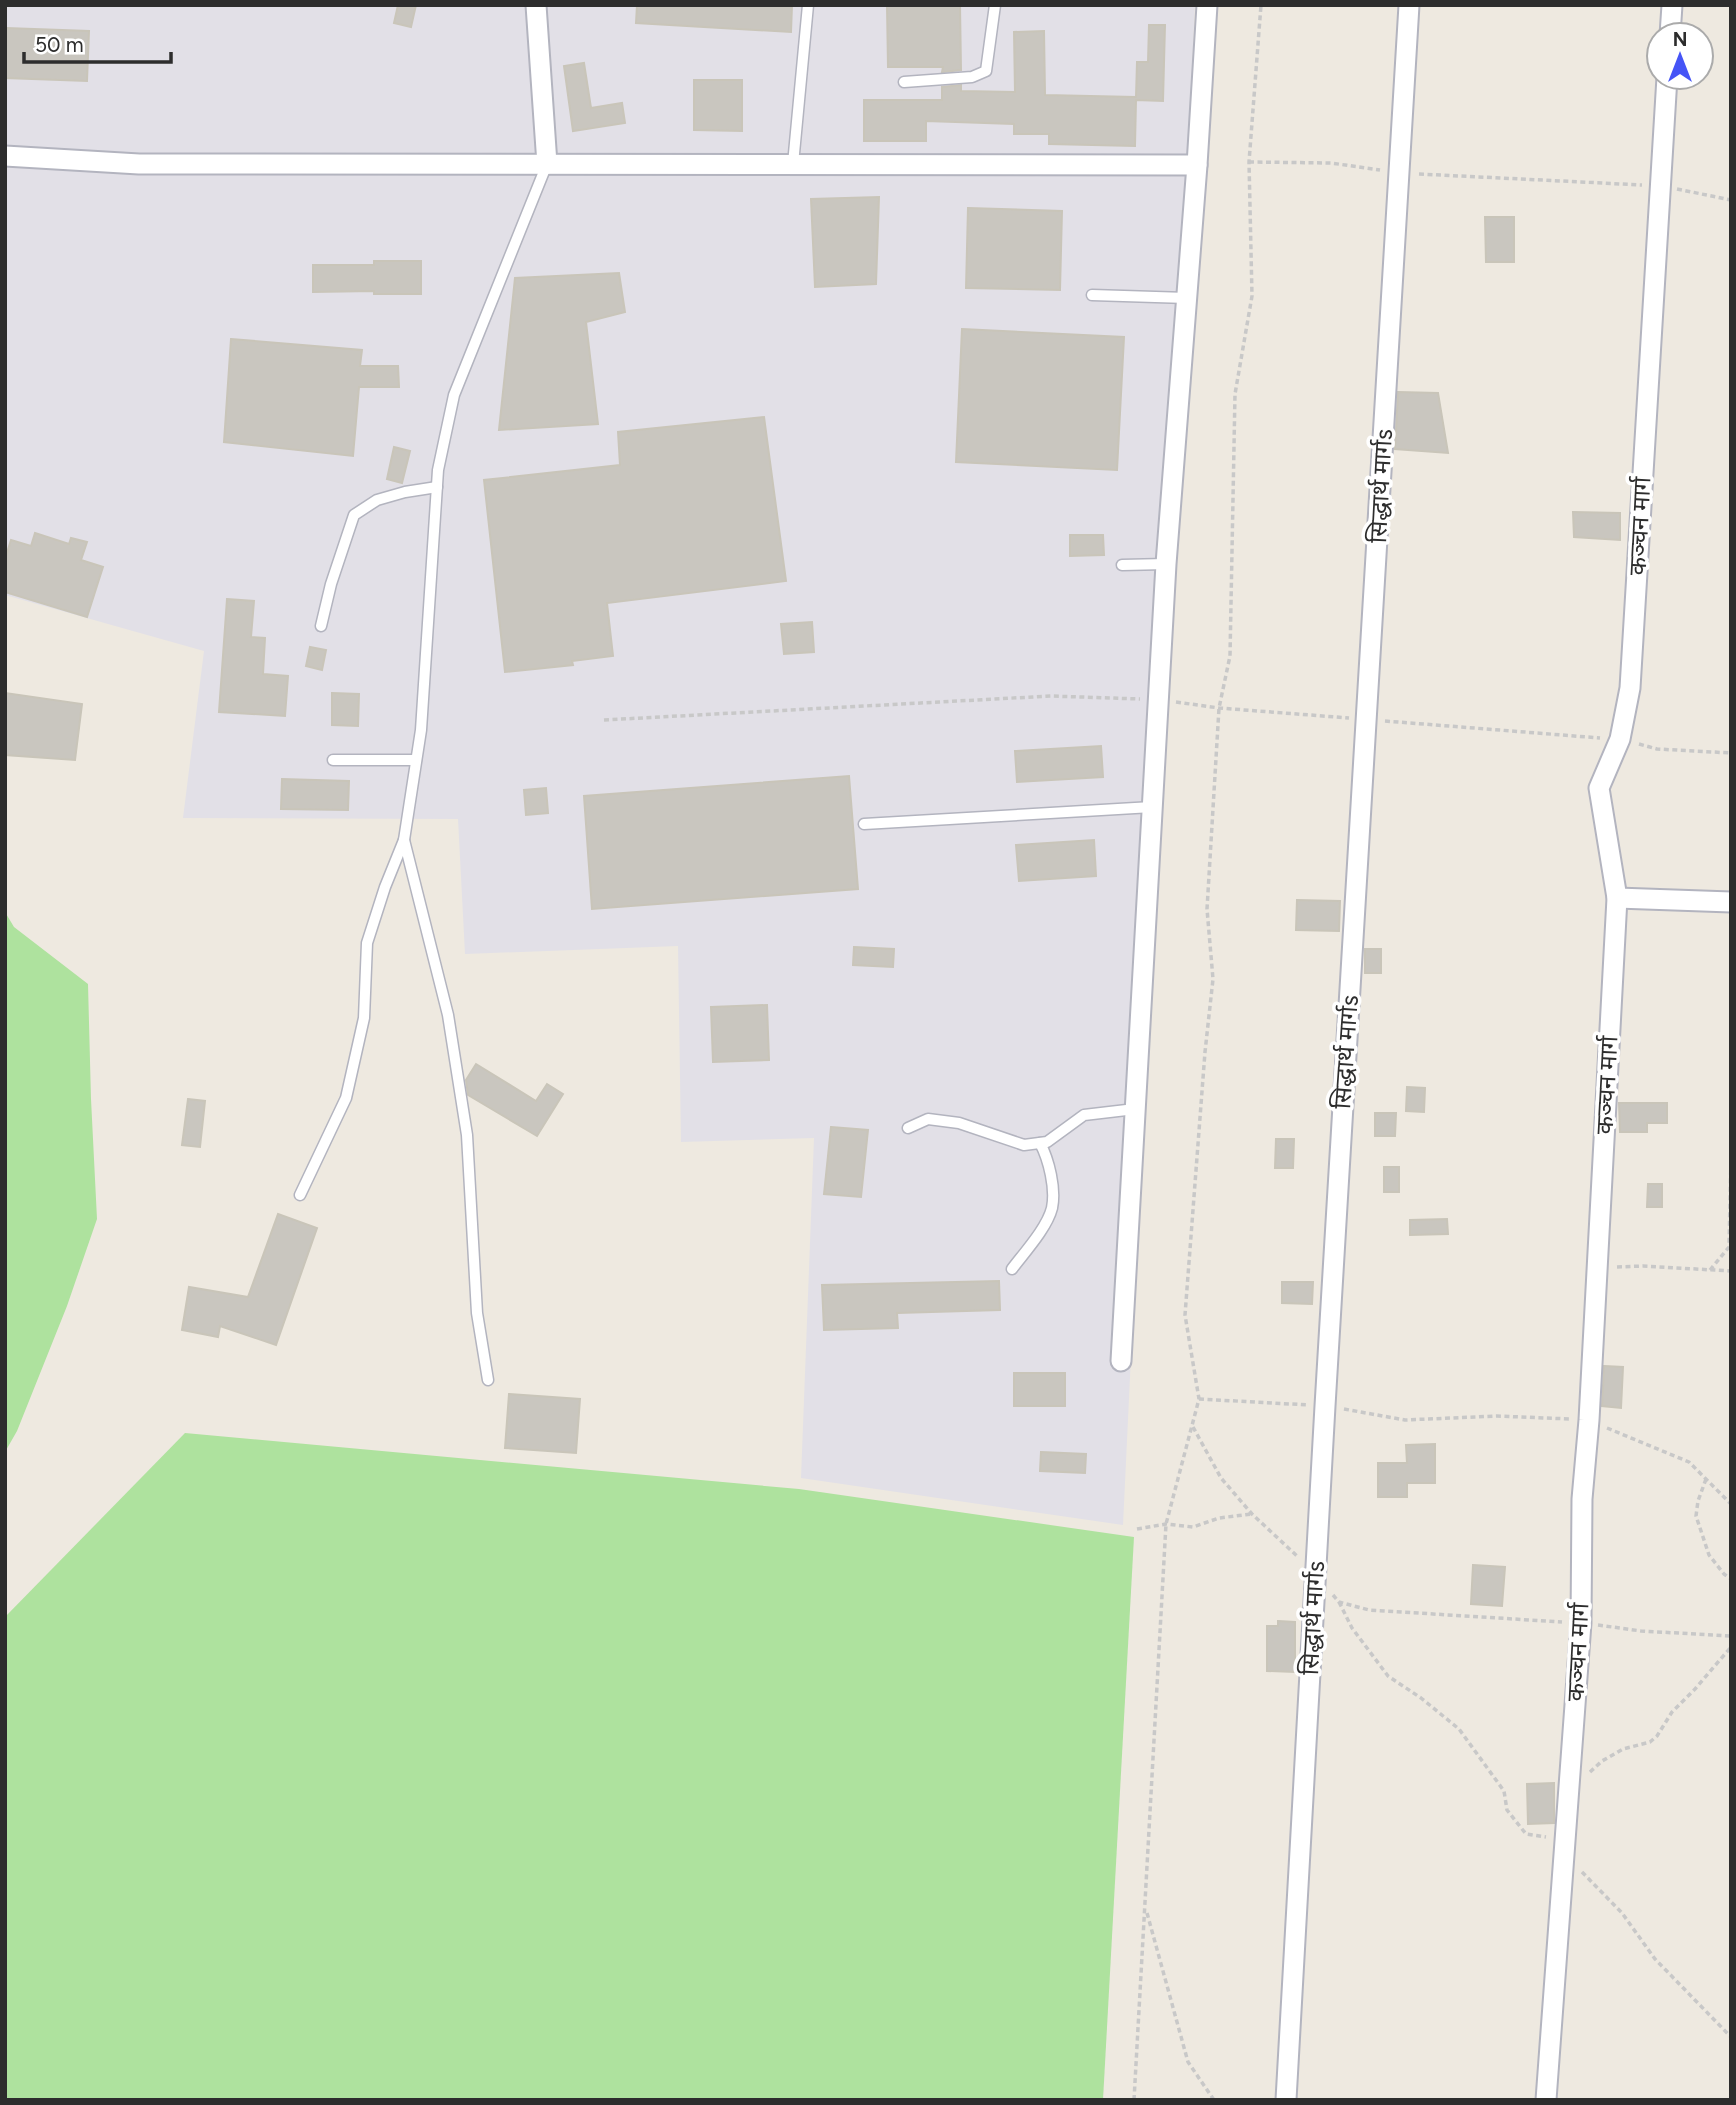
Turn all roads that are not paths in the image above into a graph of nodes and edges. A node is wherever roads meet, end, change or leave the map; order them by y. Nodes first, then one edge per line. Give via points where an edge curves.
1 (536, 5) edge
2 (808, 5) edge
3 (995, 5) edge
4 (1206, 5) edge
5 (1409, 5) edge
6 (904, 82) dead end
7 (1666, 91) edge
8 (5, 156) edge
9 (547, 164) junction
10 (793, 164) junction
11 (1197, 165) junction
12 (1092, 295) dead end
13 (1187, 298) junction
14 (437, 487) junction
15 (1166, 564) junction
16 (1122, 565) dead end
17 (321, 626) dead end
18 (333, 760) dead end
19 (416, 760) junction
20 (1152, 807) junction
21 (864, 824) dead end
22 (404, 840) junction
23 (1617, 898) junction
24 (1731, 902) edge
25 (1135, 1109) junction
26 (908, 1128) dead end
27 (1040, 1143) junction
28 (300, 1195) dead end
29 (1012, 1269) dead end
30 (1121, 1361) dead end
31 (488, 1380) dead end
32 (1286, 2100) edge
33 (1546, 2100) edge

1 - 9 street
2 - 10 lane
3 - 6 lane via 986,71 972,77
4 - 11 street
5 - 32 street, सिद्धार्थ मार्गs
7 - 23 street, कञ्चन मार्ग via 1630,688 1620,739 1599,788
8 - 9 street via 139,164
9 - 10 street
9 - 14 lane via 454,395
10 - 11 street
11 - 13 street
12 - 13 lane
13 - 15 street
14 - 17 lane via 377,500 354,515
14 - 19 lane
15 - 16 lane
15 - 20 street
18 - 19 lane
19 - 22 lane
20 - 21 lane
20 - 25 street
22 - 28 lane via 367,943 364,1018 346,1098
22 - 31 lane via 448,1014 465,1122 477,1313
23 - 24 street
23 - 33 street, कञ्चन मार्ग via 1582,1499 1581,1623
25 - 27 lane via 1084,1115
25 - 30 street
26 - 27 lane via 928,1119 959,1123 1024,1145
27 - 29 lane via 1050,1167 1052,1208

